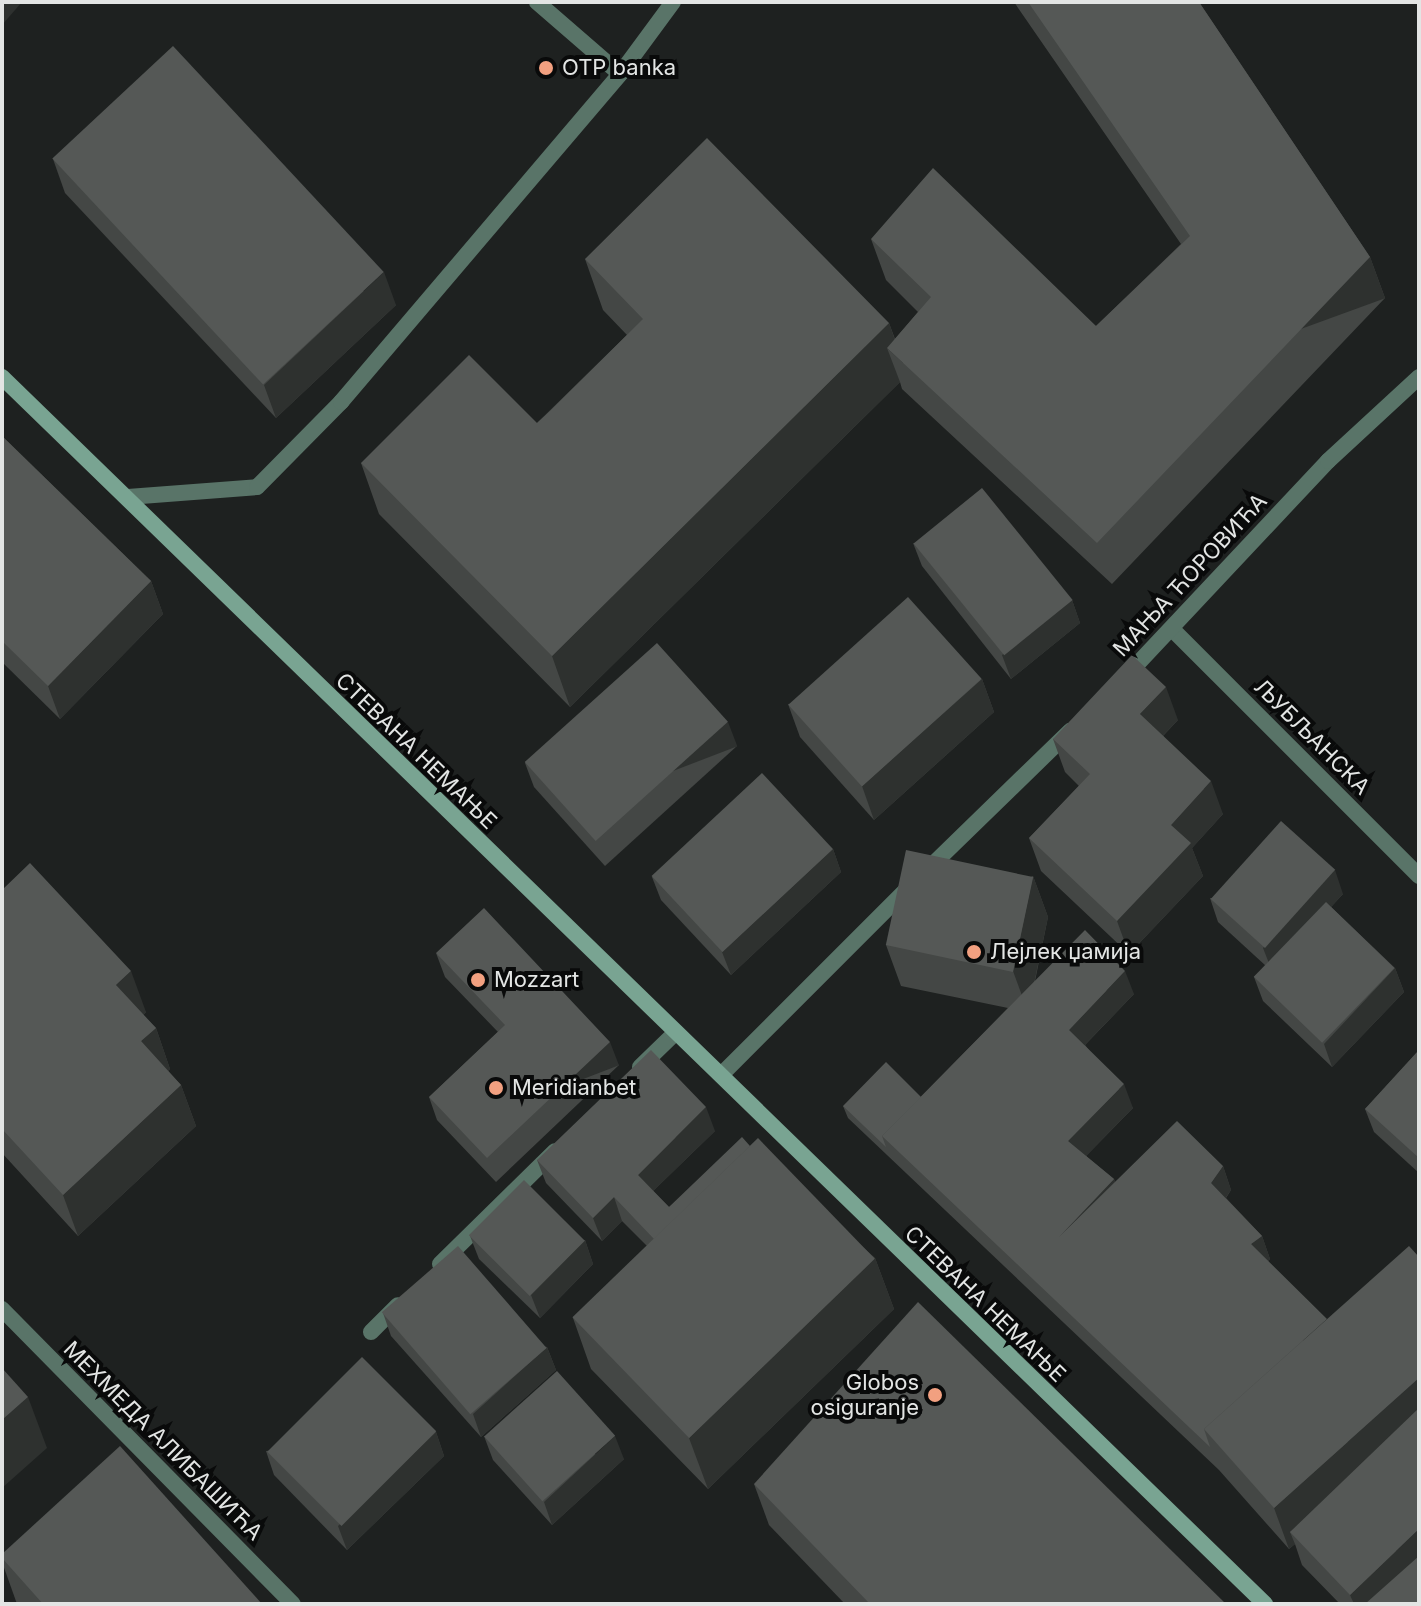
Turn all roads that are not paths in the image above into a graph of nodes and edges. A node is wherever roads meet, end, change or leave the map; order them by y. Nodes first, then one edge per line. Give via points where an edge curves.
1 (537, 2) edge
2 (673, 2) edge
3 (620, 74) junction
4 (2, 377) edge
5 (1419, 377) edge
6 (128, 497) junction
7 (1173, 630) junction
8 (1117, 685) edge
9 (1084, 717) edge
10 (1419, 876) edge
11 (676, 1032) junction
12 (721, 1075) junction
13 (631, 1076) edge
14 (574, 1132) edge
15 (2, 1309) edge
16 (371, 1332) dead end
17 (293, 1604) edge
18 (1265, 1604) edge

1 - 3 street
2 - 3 street
3 - 6 street via 341,402 257,487
4 - 6 street, СТЕВАНА НЕМАЊЕ
5 - 7 street, МАЊА ЋОРОВИЋА via 1252,539
6 - 11 street, СТЕВАНА НЕМАЊЕ
7 - 8 street, МАЊА ЋОРОВИЋА
7 - 10 street, ЉУБЉАНСКА
9 - 12 street
11 - 12 street, СТЕВАНА НЕМАЊЕ
11 - 13 street
12 - 18 street, СТЕВАНА НЕМАЊЕ
14 - 16 street
15 - 17 street, МЕХМЕДА АЛИБАШИЋА

